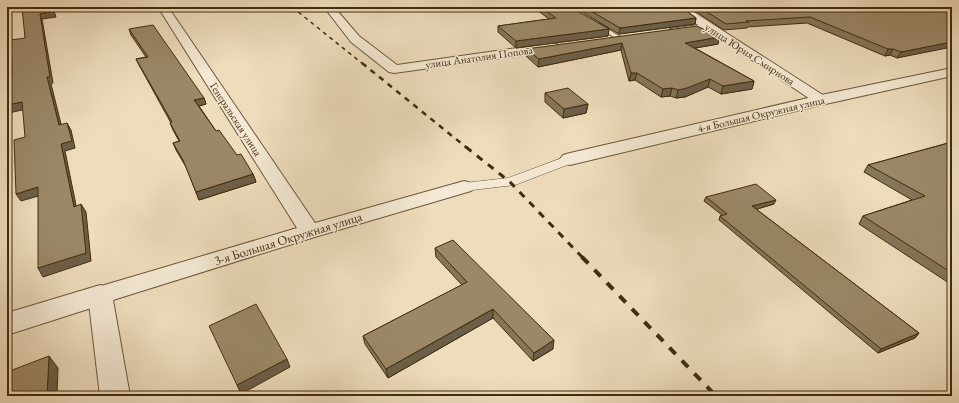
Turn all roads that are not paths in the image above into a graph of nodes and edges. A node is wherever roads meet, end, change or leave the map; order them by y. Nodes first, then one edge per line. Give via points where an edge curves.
1 (163, 7) edge
2 (329, 7) edge
3 (679, 7) edge
4 (594, 23) edge
5 (707, 26) junction
6 (663, 32) edge
7 (634, 36) edge
8 (619, 38) junction
9 (603, 40) edge
10 (565, 45) edge
11 (952, 72) edge
12 (821, 100) junction
13 (570, 159) joint
14 (464, 187) joint
15 (310, 231) junction
16 (100, 295) junction
17 (7, 324) edge
18 (116, 396) edge

1 - 15 street, Генеральская улица
2 - 10 street, улица Анатолия Попова via 355,39 394,69
3 - 5 street, улица Юрия Смирнова
4 - 8 lane
5 - 6 street
5 - 12 street, улица Юрия Смирнова
7 - 8 street
8 - 9 street
11 - 12 street, 4-я Большая Окружная улица
12 - 13 street, 4-я Большая Окружная улица
13 - 14 street, 3-я Большая Окружная улица via 510,182
14 - 15 street, 3-я Большая Окружная улица
15 - 16 street, 3-я Большая Окружная улица
16 - 17 street, 3-я Большая Окружная улица
16 - 18 street

